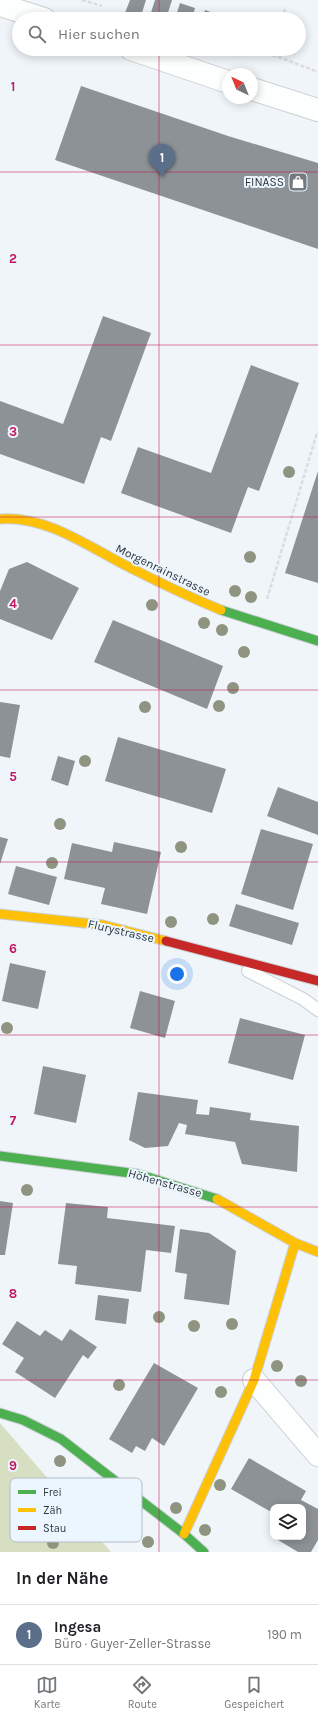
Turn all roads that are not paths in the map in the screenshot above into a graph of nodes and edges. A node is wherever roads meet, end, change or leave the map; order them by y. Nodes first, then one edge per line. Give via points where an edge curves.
1 (0, 5) edge
2 (22, 12) edge
3 (152, 56) edge
4 (222, 80) edge
5 (258, 91) edge
6 (318, 110) edge
7 (0, 519) edge
8 (318, 640) edge
9 (0, 914) edge
10 (216, 955) junction
11 (318, 981) edge
12 (318, 1010) edge
13 (0, 1156) edge
14 (295, 1243) junction
15 (318, 1252) edge
16 (254, 1380) junction
17 (0, 1413) edge
18 (318, 1455) edge
19 (111, 1478) edge
20 (142, 1502) edge
21 (184, 1534) junction
22 (204, 1552) edge

1 - 2 street
3 - 4 street
5 - 6 street
7 - 8 street, Morgenrainstrasse via 17,518 42,524 171,588 259,625
9 - 10 street, Flurystrasse via 103,925
10 - 11 street, Flurystrasse
10 - 12 lane, Flurystrasse via 303,999
13 - 14 street, Höhenstrasse via 138,1174 216,1198
14 - 15 street, Höhenstrasse
14 - 16 street
16 - 18 street
16 - 21 street
17 - 19 street via 23,1420 61,1439
20 - 21 street
21 - 22 street

